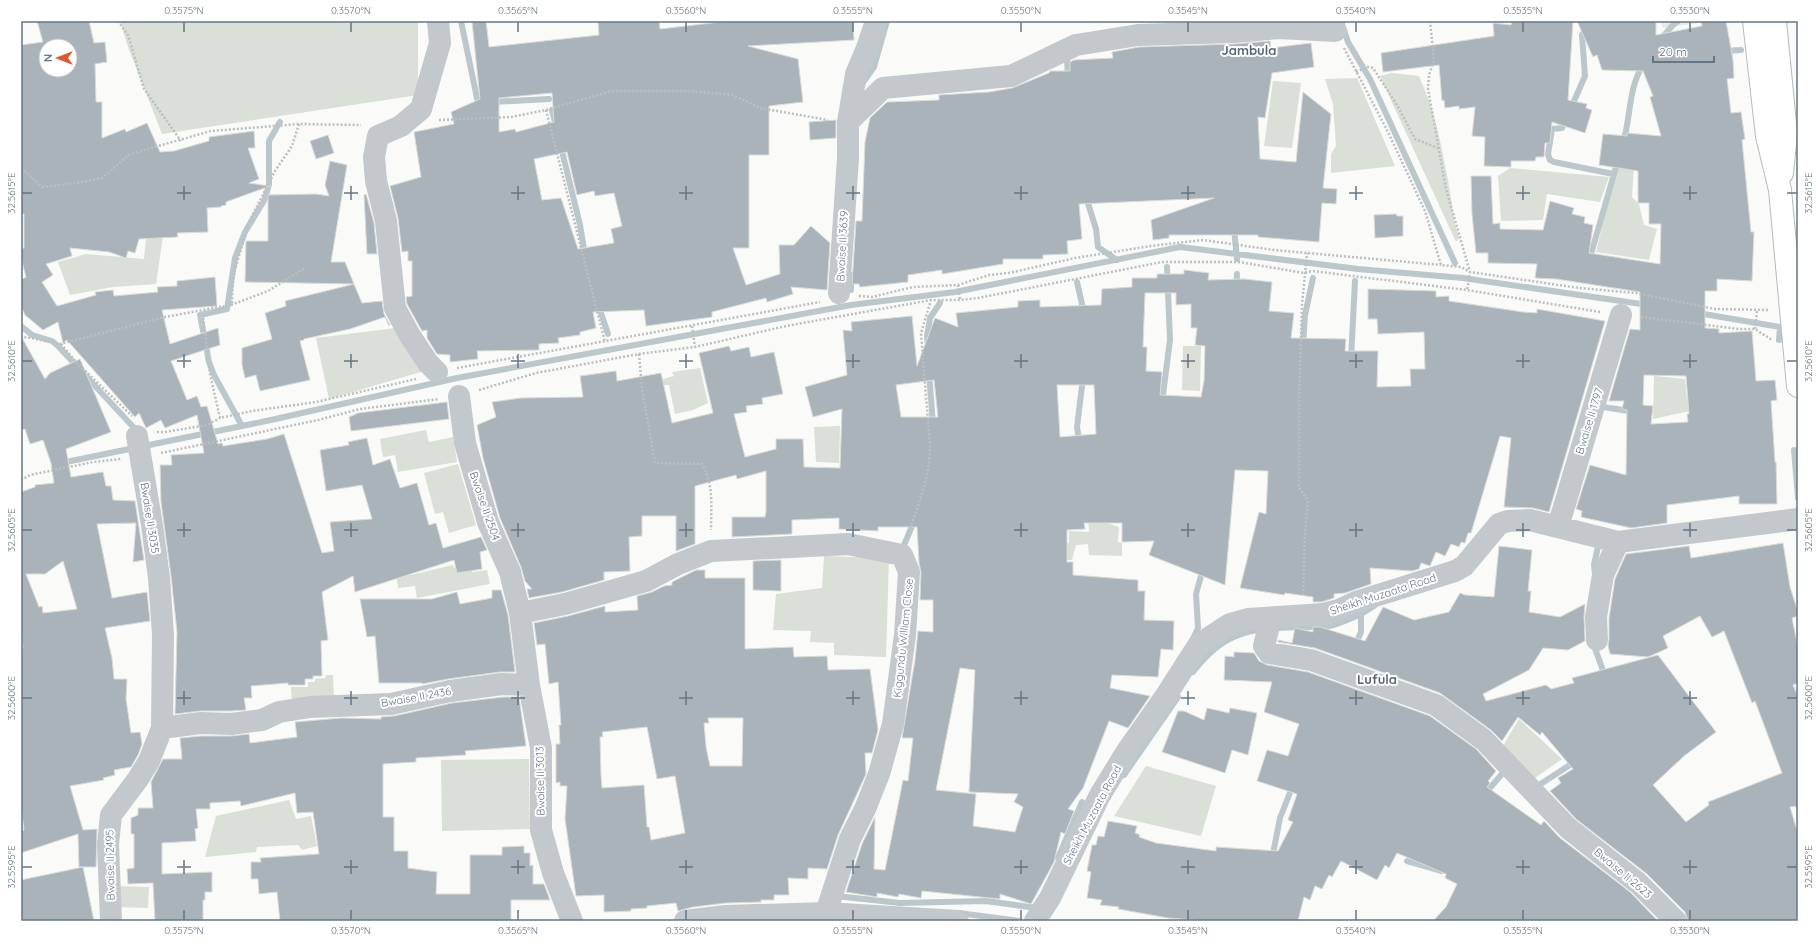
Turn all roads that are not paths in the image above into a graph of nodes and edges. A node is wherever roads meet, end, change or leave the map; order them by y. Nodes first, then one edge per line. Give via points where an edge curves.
1 (438, 21) edge
2 (876, 21) edge
3 (1754, 21) edge
4 (1775, 21) edge
5 (1335, 31) road end
6 (848, 122) junction
7 (1780, 190) junction
8 (839, 293) road end
9 (1621, 315) road end
10 (437, 372) road end
11 (1798, 386) edge
12 (459, 396) road end
13 (140, 442) road end
14 (1798, 519) edge
15 (1558, 527) junction
16 (1618, 542) junction
17 (520, 613) junction
18 (1270, 618) junction
19 (1597, 640) dead end
20 (529, 685) junction
21 (162, 728) junction
22 (826, 913) junction
23 (726, 919) edge
24 (891, 919) edge
25 (111, 921) edge
26 (572, 921) edge
27 (685, 921) edge
28 (958, 921) edge
29 (1035, 921) edge
30 (1676, 921) edge

1 - 10 street via 440,43 421,109 401,126 378,136 374,157 376,181 386,221 395,308 428,363
2 - 6 street, Bwaise II 3639 via 856,74
3 - 7 main road via 1767,136
4 - 7 main road via 1786,134
5 - 6 street via 1279,28 1138,35 1076,45 1011,76 883,88
6 - 8 street, Bwaise II 3639
7 - 11 main road
9 - 15 street, Bwaise II 1797
12 - 17 street, Bwaise II 2504 via 465,443 488,522 510,572
13 - 21 street, Bwaise II 3035 via 159,578 163,634
14 - 16 street, Sheikh Muzaata Road
15 - 16 street, Sheikh Muzaata Road
15 - 18 street, Sheikh Muzaata Road via 1530,520 1508,521 1499,524 1464,566 1455,571 1356,602 1339,610 1323,614
16 - 19 street via 1603,575 1596,617
17 - 20 street, Bwaise II 3013
17 - 22 street, Kiggundu William Close via 552,607 646,581 678,564 711,551 848,544 902,555 909,572 905,635 893,724 879,774 850,839
18 - 29 street, Sheikh Muzaata Road via 1248,619 1230,624 1199,644 1100,795 1050,898
18 - 30 street, Bwaise II 2623 via 1264,646 1268,653 1311,660 1436,705 1484,740 1568,828 1638,883
20 - 21 street, Bwaise II 2436 via 502,684 450,691 391,704 310,707 279,712 262,720
20 - 26 street, Bwaise II 3013 via 541,748 541,830 553,873
21 - 25 street, Bwaise II 2495 via 149,761 111,815 108,844
22 - 23 street
22 - 24 street
23 - 27 street
24 - 28 street

